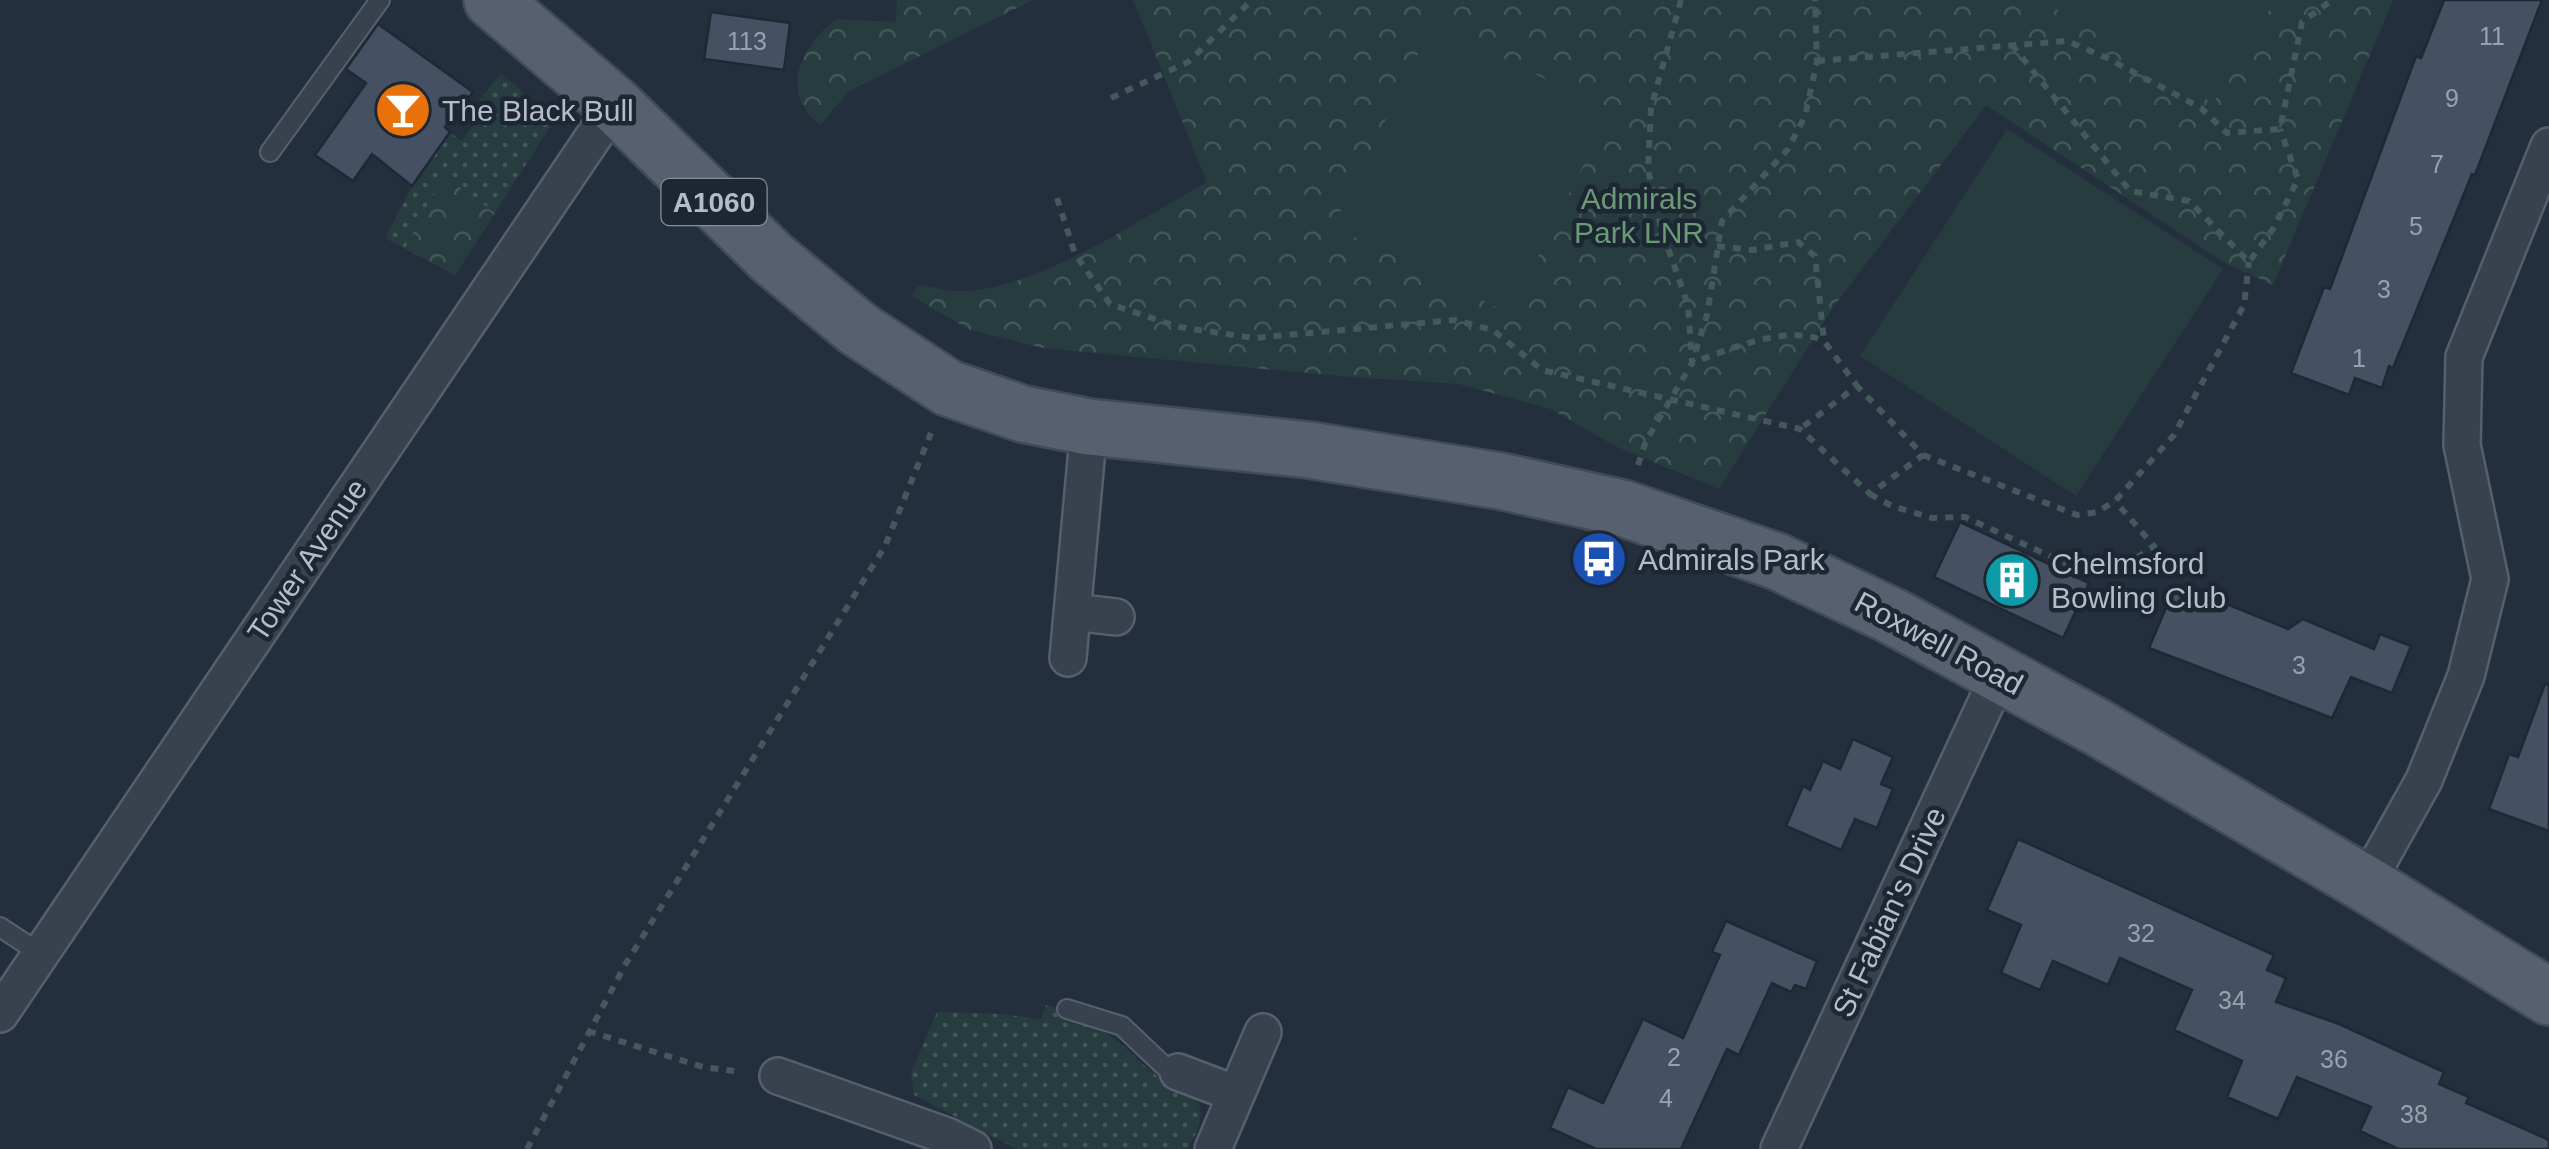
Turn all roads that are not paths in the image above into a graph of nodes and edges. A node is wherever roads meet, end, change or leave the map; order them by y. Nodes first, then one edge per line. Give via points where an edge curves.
1 (380, 0) edge
2 (492, 0) edge
3 (615, 106) junction
4 (2549, 146) edge
5 (270, 152) dead end
6 (1089, 427) junction
7 (1073, 612) junction
8 (1116, 617) dead end
9 (1068, 658) dead end
10 (1999, 674) junction
11 (2366, 884) junction
12 (0, 926) edge
13 (41, 954) junction
14 (2549, 997) edge
15 (1068, 1009) dead end
16 (0, 1014) edge
17 (1263, 1032) dead end
18 (1178, 1072) joint
19 (778, 1076) road end
20 (1236, 1094) junction
21 (973, 1149) edge
22 (1213, 1149) edge
23 (1779, 1149) edge

1 - 5 lane
2 - 3 main road, A1060
3 - 6 main road, Roxwell Road / A1060 via 772,258 858,330 948,388 1022,414
3 - 13 street, Tower Avenue
4 - 11 street via 2464,357 2462,444 2490,578 2466,676 2424,780
6 - 7 street
6 - 10 main road, Roxwell Road / A1060 via 1310,450 1622,508 1776,561
7 - 8 street
7 - 9 street
10 - 11 main road, Roxwell Road / A1060
10 - 23 street, St Fabian's Drive
11 - 14 main road, Roxwell Road / A1060
12 - 13 lane
13 - 16 street, Tower Avenue
15 - 18 lane via 1122,1026
17 - 20 street
18 - 20 street
19 - 21 street
20 - 22 street

